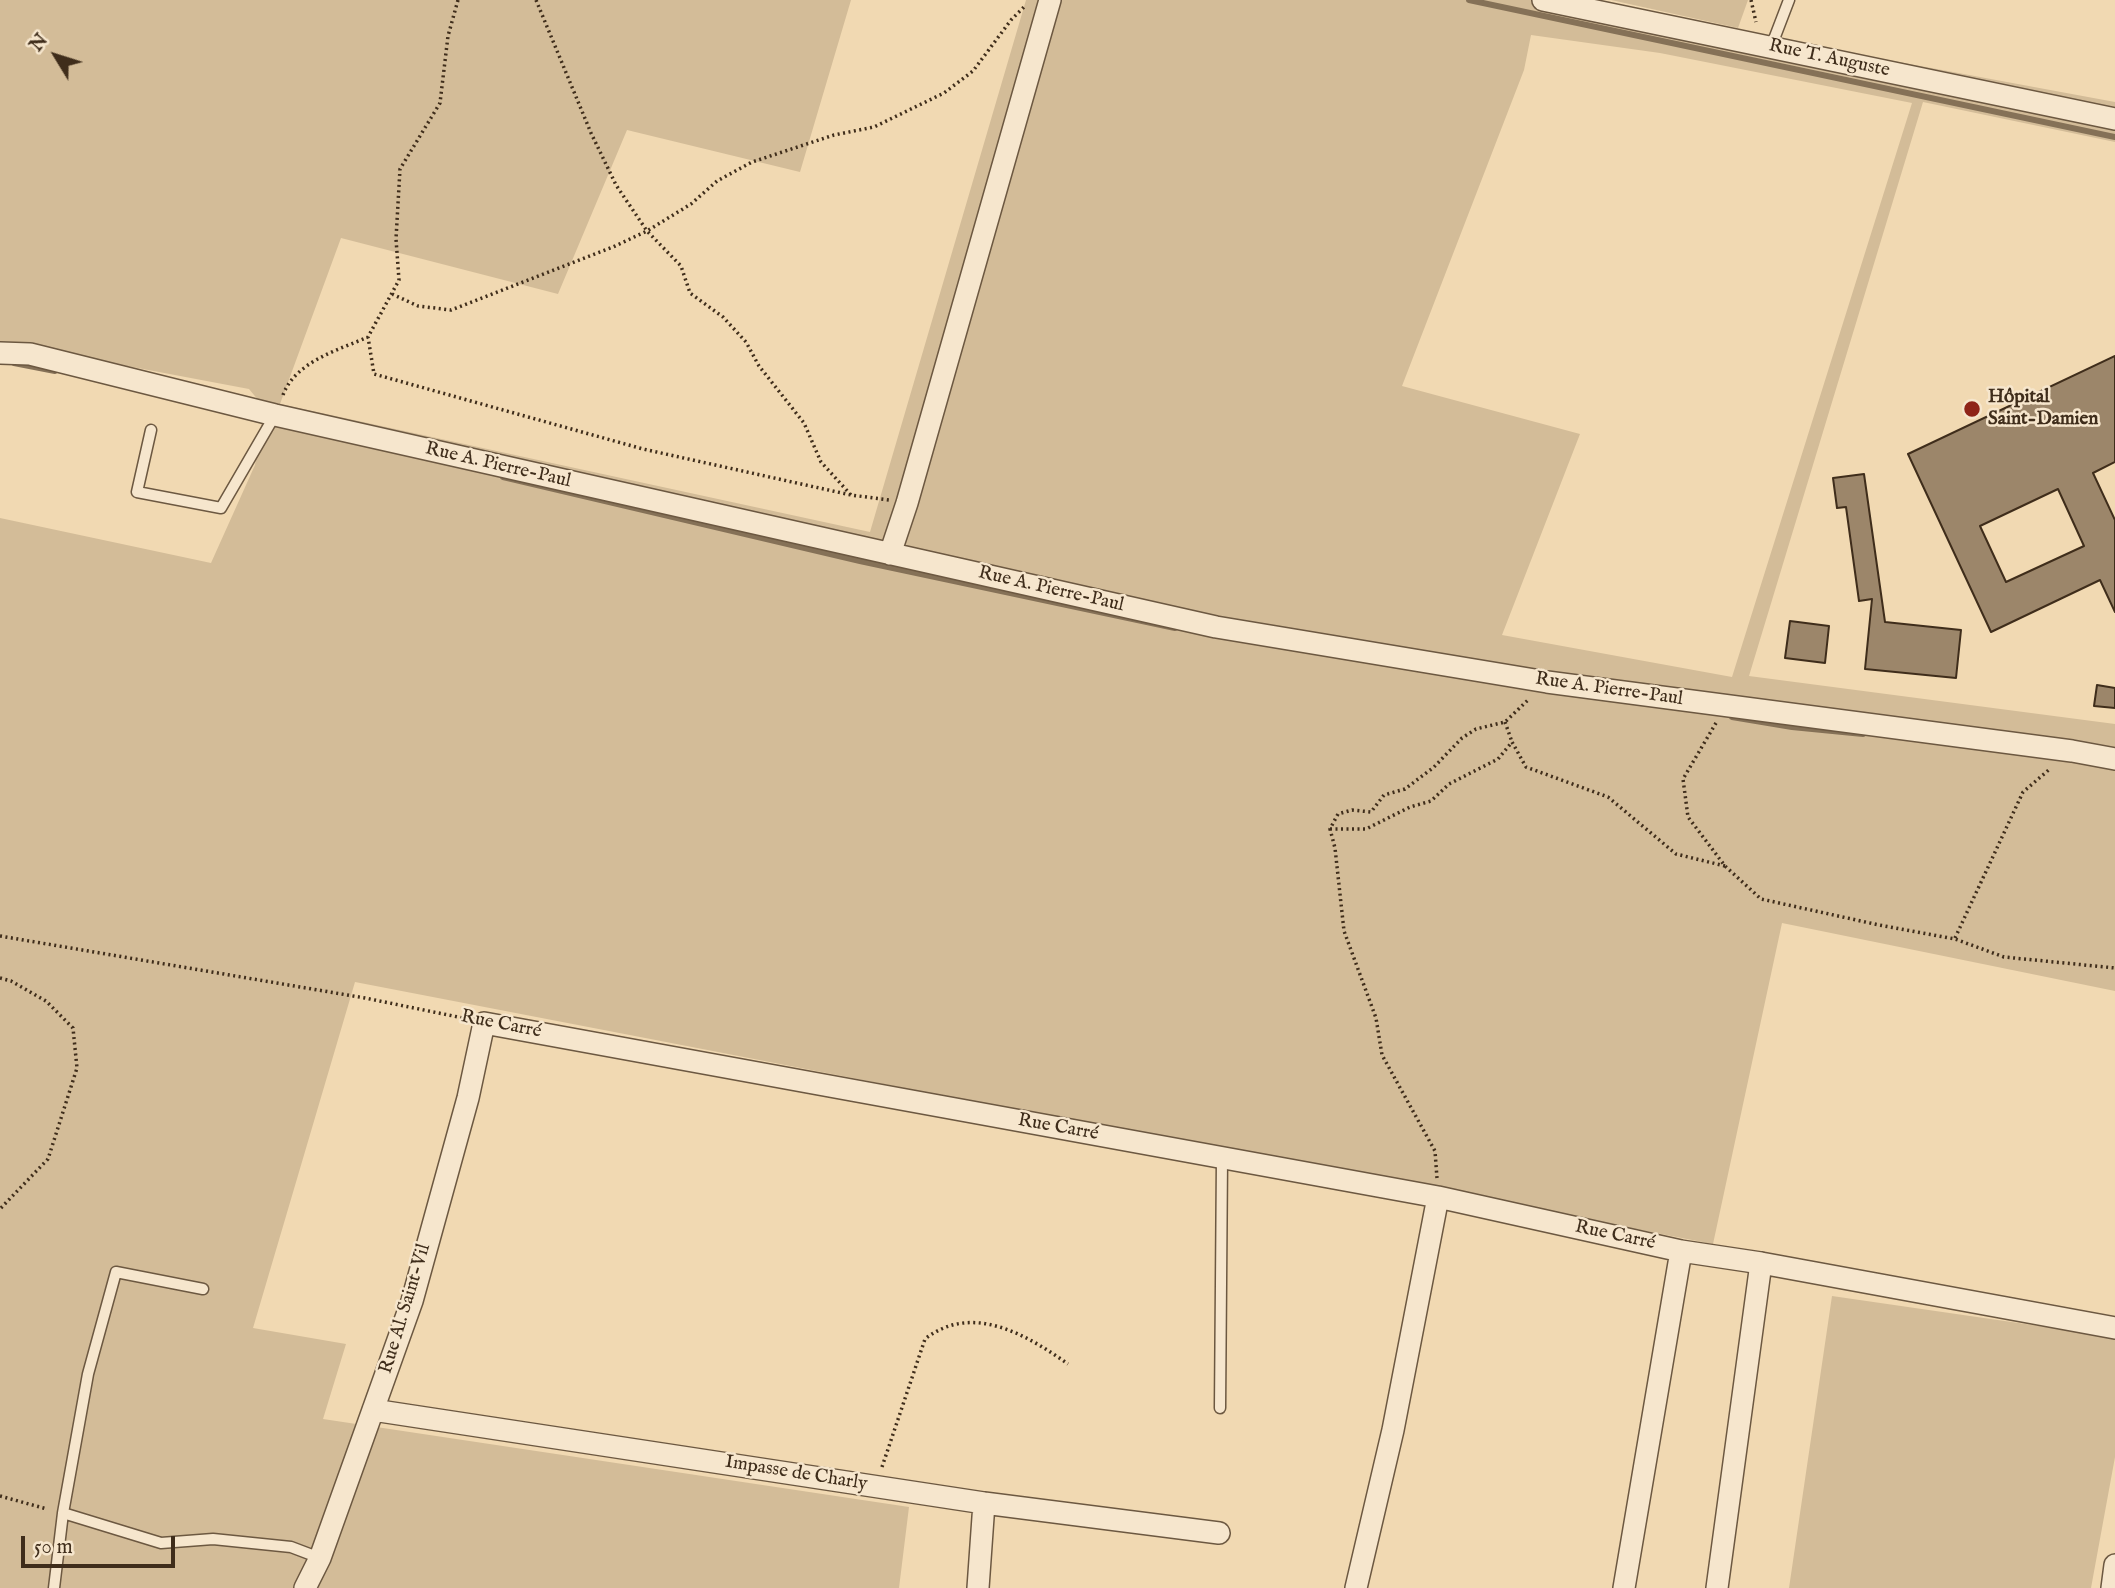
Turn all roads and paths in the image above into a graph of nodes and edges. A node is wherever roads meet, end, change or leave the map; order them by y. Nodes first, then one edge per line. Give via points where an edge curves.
1 (458, 0) edge
2 (536, 0) edge
3 (1032, 0) edge
4 (1050, 0) edge
5 (1543, 0) edge
6 (1788, 0) edge
7 (1771, 47) junction
8 (2115, 119) edge
9 (647, 231) junction
10 (392, 293) junction
11 (368, 337) junction
12 (0, 353) edge
13 (275, 415) junction
14 (151, 430) dead end
15 (851, 495) junction
16 (907, 503) junction
17 (890, 554) junction
18 (1547, 682) junction
19 (1726, 706) junction
20 (1505, 722) junction
21 (1512, 742) junction
22 (2071, 751) junction
23 (2115, 759) edge
24 (1330, 829) junction
25 (1726, 866) junction
26 (0, 936) edge
27 (1955, 939) junction
28 (2115, 968) edge
29 (0, 978) edge
30 (484, 1023) junction
31 (1222, 1158) junction
32 (1438, 1197) junction
33 (0, 1209) edge
34 (1681, 1251) junction
35 (1761, 1263) junction
36 (203, 1289) dead end
37 (2115, 1328) edge
38 (1068, 1364) dead end
39 (1220, 1408) dead end
40 (373, 1410) junction
41 (876, 1486) junction
42 (0, 1496) edge
43 (984, 1503) junction
44 (63, 1513) junction
45 (1219, 1533) dead end
46 (320, 1558) junction
47 (2115, 1565) edge
48 (54, 1588) edge
49 (304, 1588) edge
50 (978, 1588) edge
51 (1356, 1588) edge
52 (1624, 1588) edge
53 (1717, 1588) edge
54 (2112, 1588) edge

1 - 10 path via 448,36 440,103 400,169 399,280
2 - 9 path via 596,144
3 - 9 path via 973,71 944,93 874,127 752,162
4 - 16 street
5 - 7 street, Rue T. Auguste
6 - 7 lane
7 - 8 street, Rue T. Auguste
9 - 10 path via 451,310 418,306
9 - 15 path via 681,267 690,293 723,317 746,342 804,423 821,462
10 - 11 path
11 - 13 path via 312,362 287,384
11 - 15 path via 374,374 643,449
12 - 13 street, Rue A. Pierre-Paul via 30,354
13 - 14 lane via 220,508 137,492
13 - 17 street, Rue A. Pierre-Paul
15 - 16 path
16 - 17 street
17 - 18 street, Rue A. Pierre-Paul via 1216,626
18 - 19 street, Rue A. Pierre-Paul
18 - 20 path
19 - 22 street, Rue A. Pierre-Paul
19 - 25 path via 1683,779 1688,817
20 - 21 path
20 - 24 path via 1476,729 1405,789 1384,795 1371,812 1338,814
21 - 24 path via 1498,759 1448,784 1431,801 1366,829
21 - 25 path via 1526,767 1608,797 1676,854
22 - 23 street, Rue A. Pierre-Paul
22 - 27 path via 2023,792
24 - 32 path via 1344,931 1376,1018 1382,1055 1435,1151
25 - 27 path via 1761,899
26 - 30 path, Rue Carré via 365,998
27 - 28 path via 2004,957
29 - 33 path via 46,1000 73,1028 77,1068 48,1159
30 - 31 street, Rue Carré
30 - 40 street, Rue Al. Saint-Vil via 412,1301
31 - 32 street, Rue Carré
31 - 39 lane
32 - 34 street, Rue Carré
32 - 51 street via 1394,1430
34 - 35 street, Rue Carré
34 - 52 street
35 - 37 street, Rue Carré
35 - 53 street
36 - 44 lane via 116,1272 88,1374
38 - 41 path via 1013,1331 961,1323 939,1328 925,1339
40 - 41 street, Impasse de Charly
40 - 46 street, Rue Al. Saint-Vil
41 - 43 street, Impasse de Charly
42 - 44 path
43 - 45 street, Impasse de Charly
43 - 50 street
44 - 46 lane via 161,1543 213,1539 291,1547
44 - 48 lane
46 - 49 street, Rue Al. Saint-Vil
47 - 54 street

